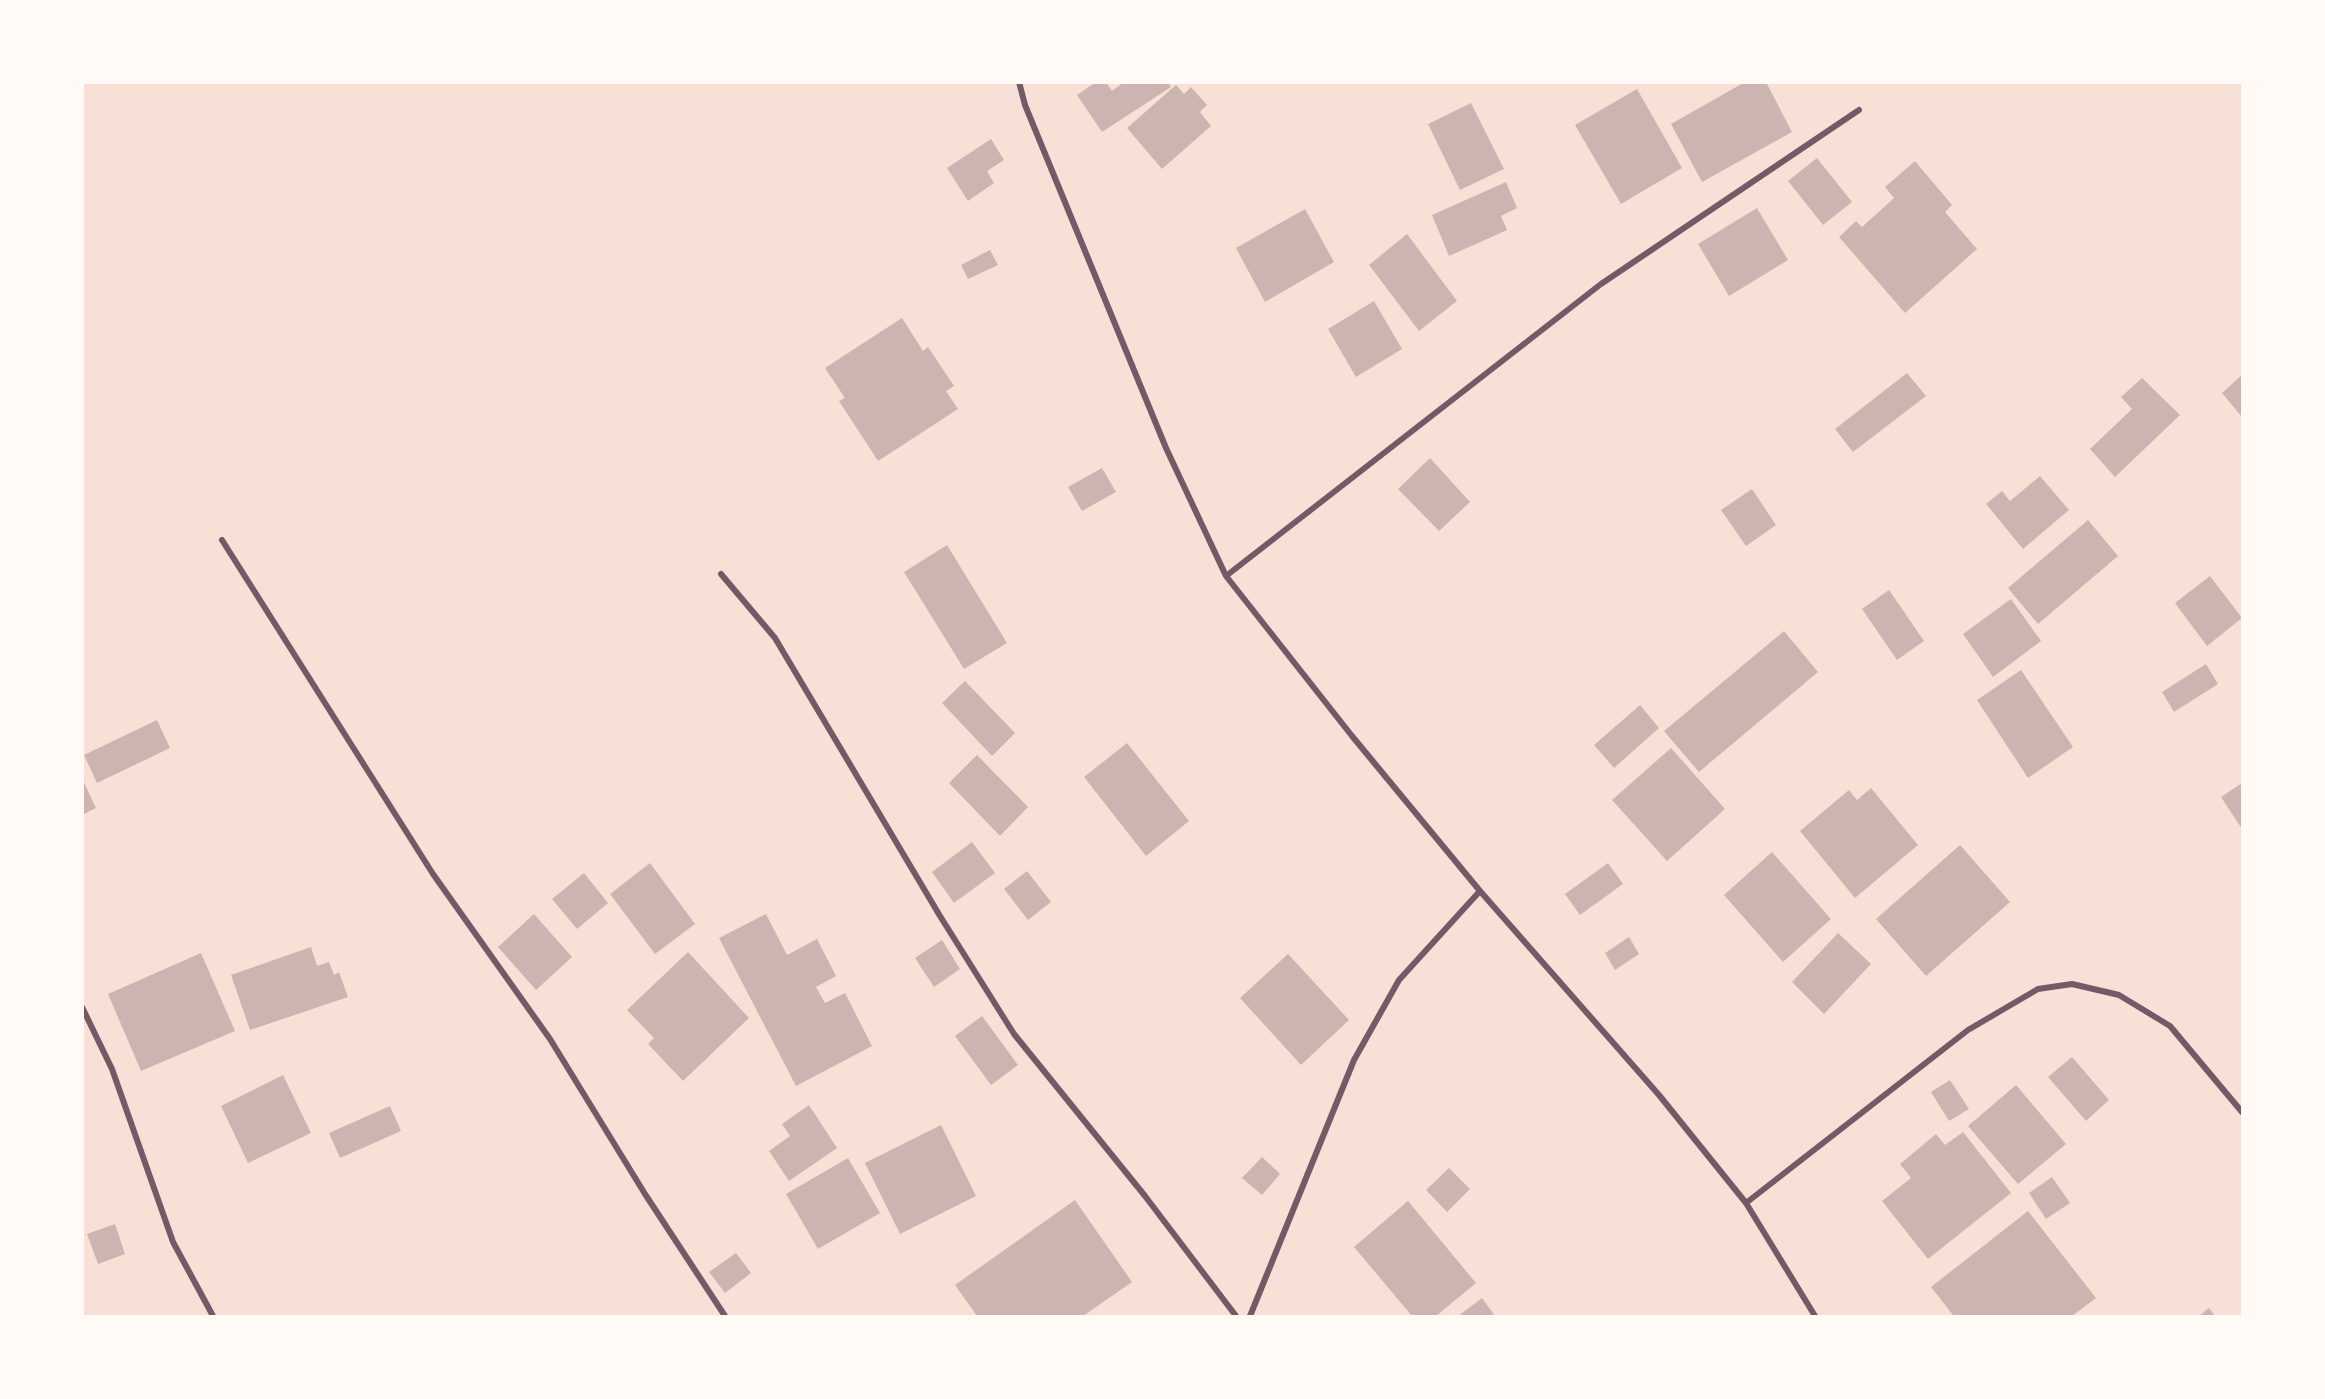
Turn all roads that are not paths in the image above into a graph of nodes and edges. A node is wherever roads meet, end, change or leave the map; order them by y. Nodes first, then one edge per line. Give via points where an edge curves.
1 (1019, 82) edge
2 (1859, 110) dead end
3 (222, 540) dead end
4 (721, 574) dead end
5 (1226, 576) junction
6 (1480, 891) junction
7 (82, 1007) edge
8 (2242, 1112) edge
9 (1746, 1203) junction
10 (213, 1317) edge
11 (725, 1317) edge
12 (1236, 1317) edge
13 (1250, 1317) edge
14 (1815, 1317) edge

1 - 5 street via 1025,105 1166,448
2 - 5 street via 1601,284
3 - 11 street via 432,874 550,1039
4 - 12 street via 775,638 1014,1034 1145,1196
5 - 6 street
6 - 9 street via 1659,1095
6 - 13 street via 1399,980 1354,1060
7 - 10 street via 112,1069 173,1242
8 - 9 street via 2170,1026 2119,995 2072,984 2038,988 1968,1030
9 - 14 street

